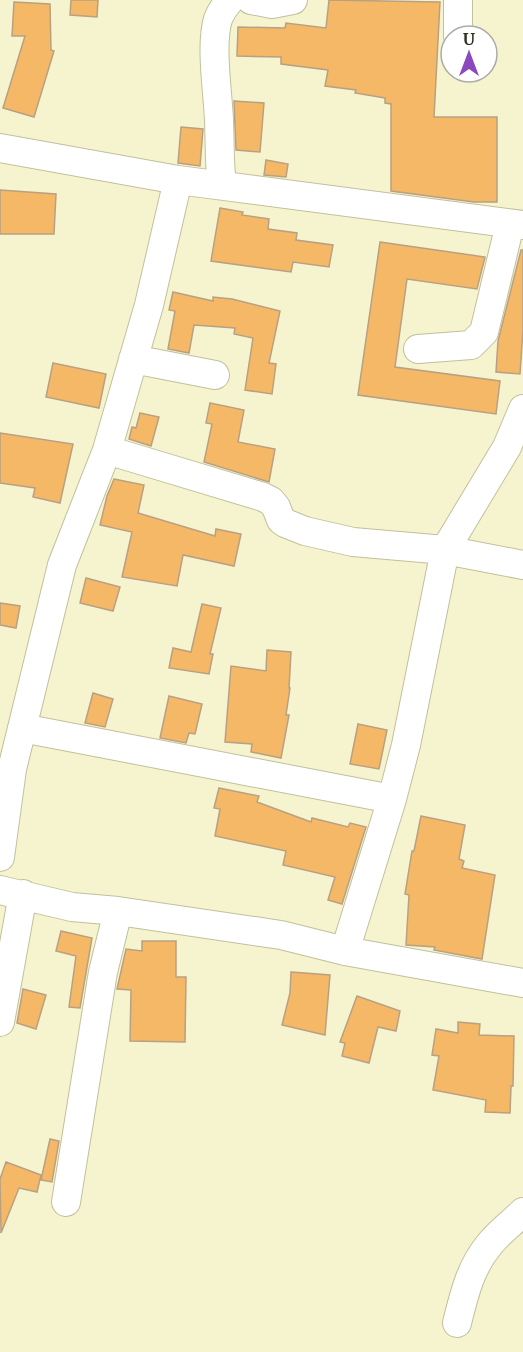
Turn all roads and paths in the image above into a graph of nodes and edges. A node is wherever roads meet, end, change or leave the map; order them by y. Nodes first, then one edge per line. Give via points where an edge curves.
1 (230, 0) edge
2 (251, 0) edge
3 (293, 0) edge
4 (458, 0) edge
5 (458, 24) edge
6 (0, 148) edge
7 (178, 180) junction
8 (222, 185) junction
9 (517, 224) edge
10 (418, 349) dead end
11 (133, 359) junction
12 (215, 375) dead end
13 (523, 409) edge
14 (107, 450) junction
15 (445, 550) junction
16 (523, 565) edge
17 (22, 728) junction
18 (6, 768) edge
19 (392, 799) junction
20 (0, 857) edge
21 (11, 892) edge
22 (118, 910) junction
23 (345, 951) junction
24 (523, 983) edge
25 (0, 1022) edge
26 (66, 1202) dead end
27 (523, 1212) edge
28 (457, 1323) dead end

1 - 8 street via 218,21 216,35
2 - 3 street
4 - 5 street
6 - 7 street
7 - 8 street
7 - 11 street
8 - 9 street
9 - 10 street via 484,332 471,345
11 - 12 street
11 - 14 street
13 - 15 street via 507,447
14 - 15 street via 263,497 276,507 280,520 305,531 353,542
14 - 17 street via 62,565
15 - 16 street
15 - 19 street
17 - 18 street
17 - 19 street
18 - 20 street
19 - 23 street
21 - 22 street via 72,907
21 - 25 street
22 - 23 street via 281,935
22 - 26 street via 103,972
23 - 24 street
27 - 28 street via 478,1260

